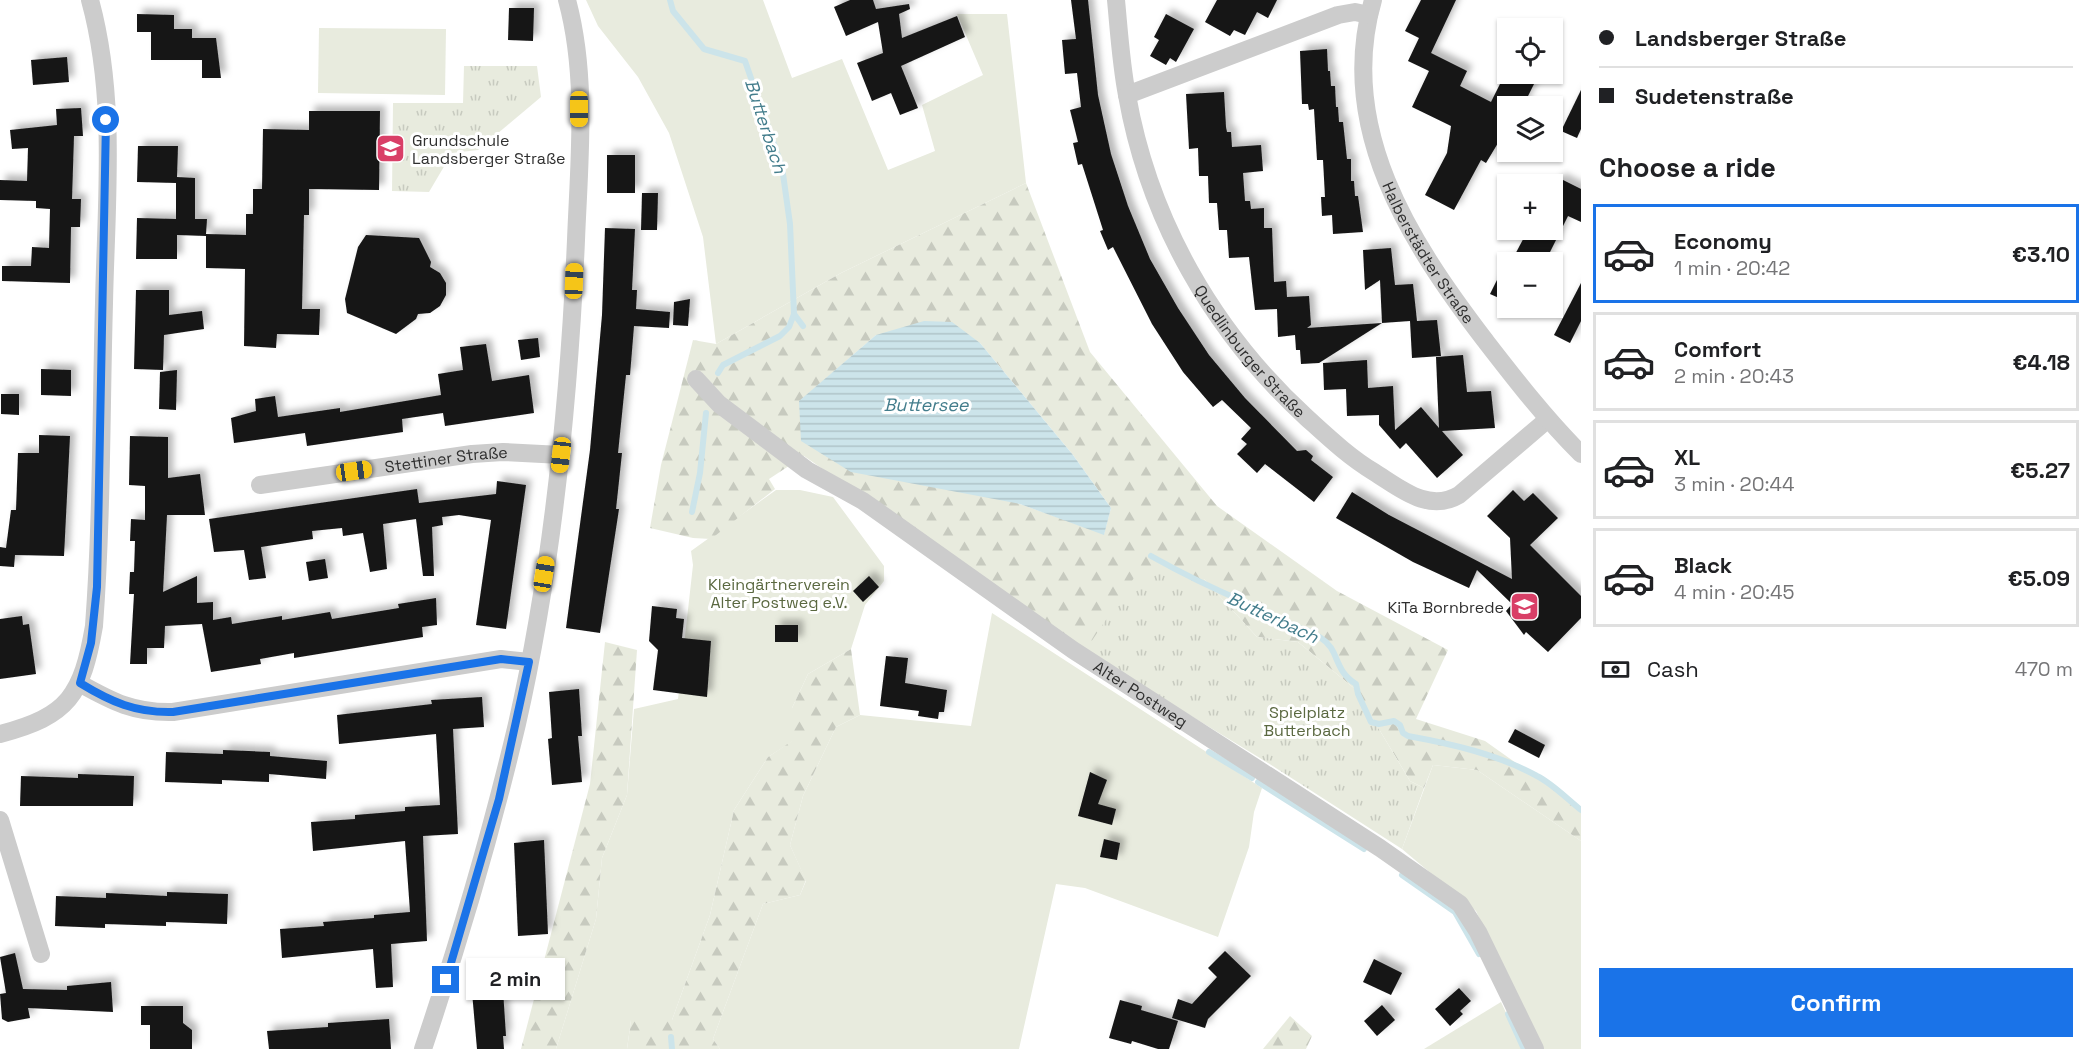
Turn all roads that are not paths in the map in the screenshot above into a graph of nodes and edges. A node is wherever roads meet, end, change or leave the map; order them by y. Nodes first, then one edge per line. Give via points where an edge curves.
1 (90, 0) edge
2 (567, 0) edge
3 (1116, 0) edge
4 (1371, 7) edge
5 (1127, 95) junction
6 (696, 379) dead end
7 (1547, 420) junction
8 (1581, 454) edge
9 (561, 455) junction
10 (260, 485) dead end
11 (529, 662) junction
12 (80, 683) junction
13 (0, 734) edge
14 (0, 820) edge
15 (41, 954) dead end
16 (423, 1049) edge
17 (1535, 1049) edge

1 - 12 street via 98,28 105,87 105,225 97,587 92,638
2 - 9 street via 578,54 574,281
3 - 5 street, Quedlinburger Straße
4 - 5 street, Halberstädter Straße via 1338,15
4 - 7 street, Halberstädter Straße via 1364,57 1365,91 1371,130 1396,207 1445,288
5 - 7 street, Quedlinburger Straße via 1164,221 1193,280 1269,383 1361,464 1415,498 1450,501
6 - 17 street, Alter Postweg via 713,399 807,470 863,501 1073,650 1460,904 1478,932
7 - 8 street, Halberstädter Straße
9 - 10 street, Stettiner Straße via 472,454
9 - 11 street
11 - 12 street via 501,659 173,712 124,706
11 - 16 street via 488,839
12 - 13 street via 59,710 45,719
14 - 15 street

